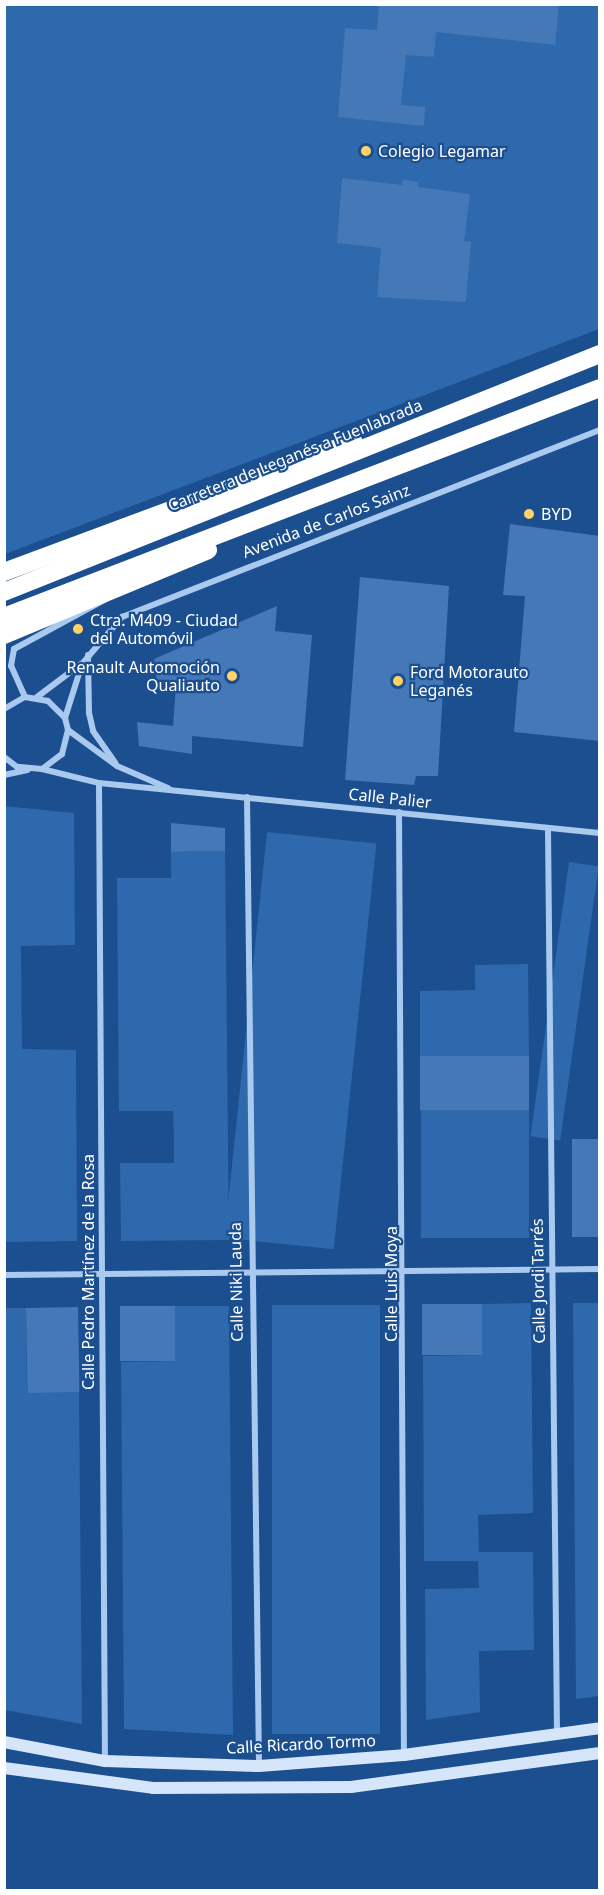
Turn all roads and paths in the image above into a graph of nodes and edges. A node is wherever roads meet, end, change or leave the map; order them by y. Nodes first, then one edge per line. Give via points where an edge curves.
1 (600, 354) edge
2 (600, 388) edge
3 (425, 424) junction
4 (600, 430) edge
5 (268, 518) junction
6 (4, 572) edge
7 (120, 587) junction
8 (4, 592) edge
9 (4, 617) edge
10 (4, 635) edge
11 (88, 653) junction
12 (82, 664) junction
13 (25, 697) junction
14 (37, 697) junction
15 (4, 709) edge
16 (65, 718) junction
17 (68, 730) junction
18 (4, 757) edge
19 (117, 766) junction
20 (42, 769) junction
21 (29, 770) junction
22 (4, 775) edge
23 (99, 783) junction
24 (177, 791) junction
25 (247, 797) junction
26 (399, 812) junction
27 (548, 828) junction
28 (600, 833) edge
29 (552, 1269) junction
30 (600, 1269) edge
31 (405, 1271) junction
32 (249, 1272) junction
33 (101, 1274) junction
34 (4, 1275) edge
35 (600, 1728) edge
36 (557, 1734) junction
37 (4, 1742) edge
38 (600, 1753) edge
39 (404, 1755) junction
40 (105, 1761) junction
41 (259, 1766) junction
42 (4, 1768) edge

1 - 3 highway, Carretera de Leganés a Fuenlabrada
2 - 5 highway
3 - 6 highway via 331,448
3 - 8 highway, Carretera de Leganés a Fuenlabrada
4 - 11 street, Avenida de Carlos Sainz via 150,602 122,617
5 - 7 highway via 222,544
5 - 9 highway
7 - 10 highway
7 - 13 street via 94,609 14,649 11,666
11 - 12 street, Avenida de Carlos Sainz
11 - 19 street via 86,696 93,731
12 - 14 street, Avenida de Carlos Sainz
12 - 16 street, Avenida de Carlos Sainz
13 - 14 street
13 - 15 street
14 - 16 street
16 - 17 street
17 - 19 street, Calle Palier
17 - 20 street via 62,754
18 - 21 street
19 - 24 street, Calle Palier
20 - 21 street, Calle Palier
20 - 23 street, Calle Palier
21 - 22 street
23 - 24 street, Calle Palier
23 - 33 street, Calle Pedro Martínez de la Rosa
24 - 25 street, Calle Palier
25 - 26 street, Calle Palier
25 - 32 street, Calle Niki Lauda
26 - 27 street, Calle Palier
26 - 31 street, Calle Luis Moya
27 - 28 street, Calle Palier
27 - 29 street, Calle Jordi Tarrés
29 - 30 street
29 - 31 street
29 - 36 street, Calle Jordi Tarrés
31 - 32 street
31 - 39 street, Calle Luis Moya
32 - 33 street
32 - 41 street, Calle Niki Lauda
33 - 34 street
33 - 40 street, Calle Pedro Martínez de la Rosa
35 - 36 street, Calle Ricardo Tormo
36 - 39 street, Calle Ricardo Tormo
37 - 40 street, Calle Ricardo Tormo
38 - 42 street via 351,1787 153,1788
39 - 41 street, Calle Ricardo Tormo
40 - 41 street, Calle Ricardo Tormo

